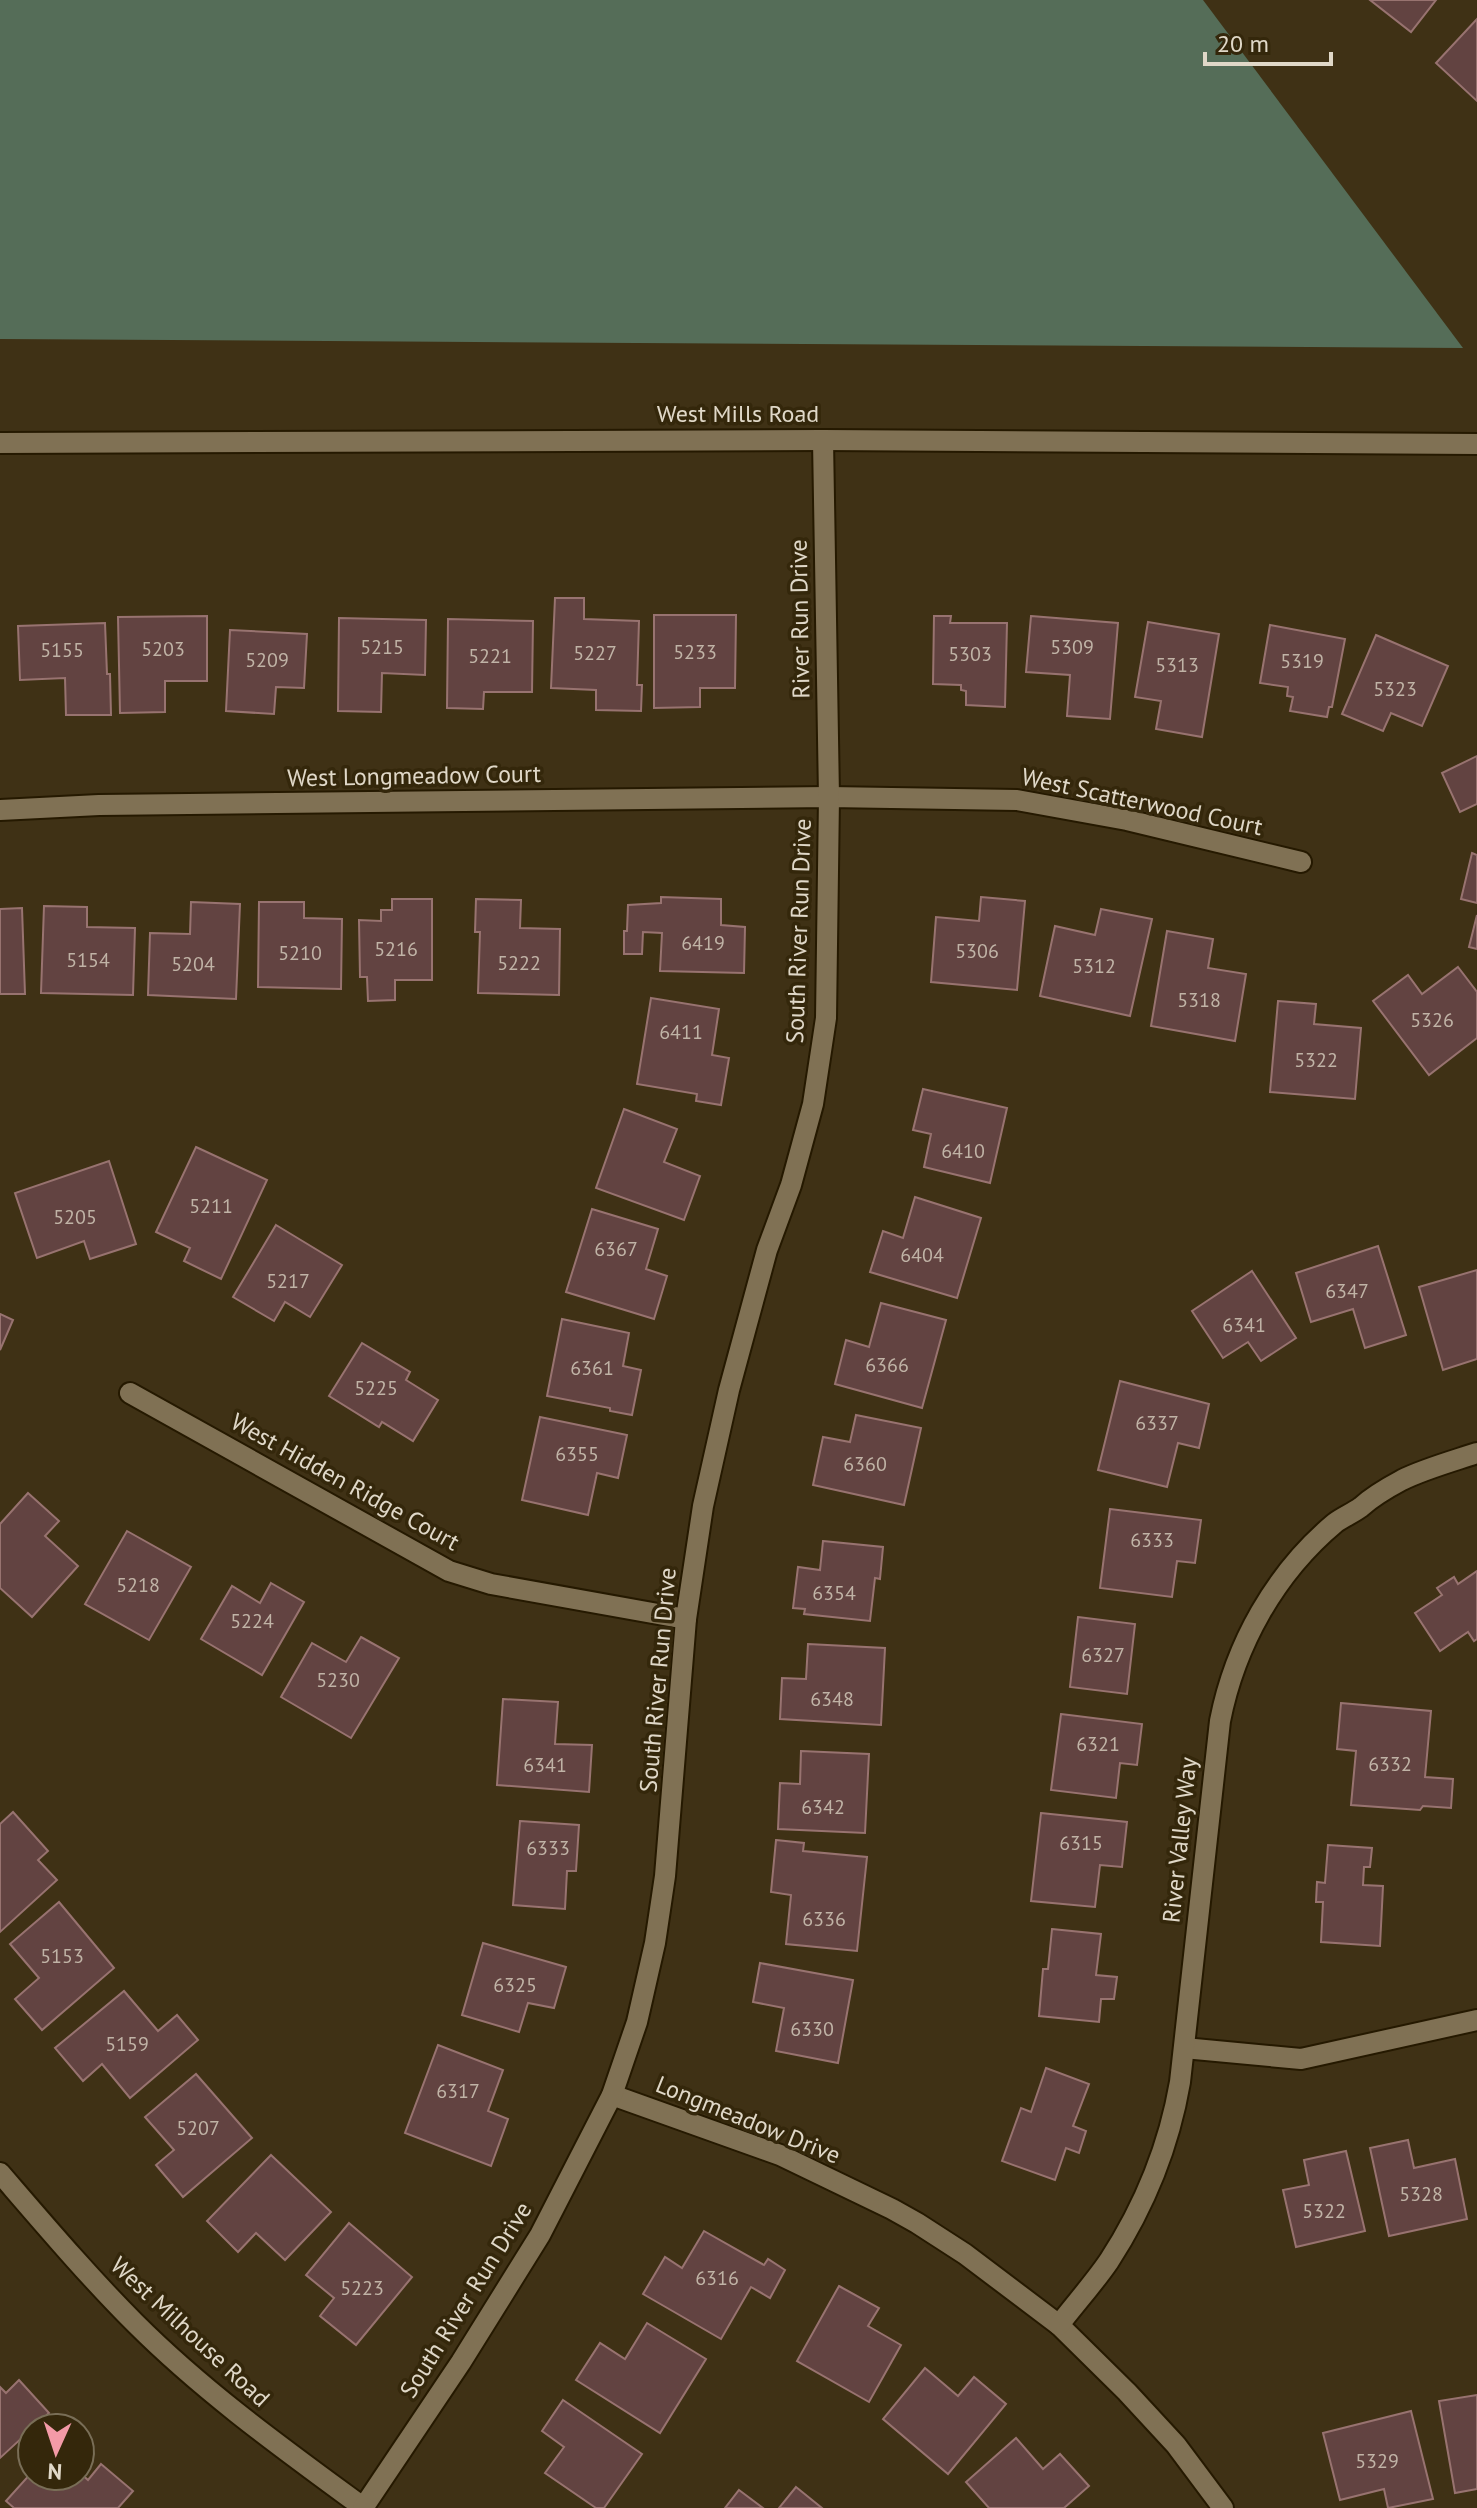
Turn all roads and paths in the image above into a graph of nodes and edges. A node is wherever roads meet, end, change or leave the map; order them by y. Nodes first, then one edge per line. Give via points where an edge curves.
1 (823, 440) junction
2 (0, 443) edge
3 (1477, 444) edge
4 (829, 797) junction
5 (0, 810) edge
6 (1301, 862) dead end
7 (130, 1393) dead end
8 (1477, 1453) edge
9 (686, 1619) junction
10 (1477, 2020) edge
11 (1184, 2048) junction
12 (612, 2095) junction
13 (0, 2173) edge
14 (1059, 2325) junction
15 (364, 2508) edge
16 (1223, 2508) edge

1 - 2 street, West Mills Road
1 - 3 street, West Mills Road
1 - 4 street, River Run Drive
4 - 5 street, West Longmeadow Court
4 - 6 street, West Scatterwood Court via 1017,800
4 - 9 street, South River Run Drive via 826,1018 813,1104 729,1390 703,1506
7 - 9 street, West Hidden Ridge Court via 449,1571 491,1584
8 - 11 street, River Valley Way via 1404,1479 1336,1522 1278,1584 1248,1635 1220,1721
9 - 12 street, South River Run Drive via 655,1943 637,2022
10 - 11 street via 1301,2059
11 - 14 street, River Valley Way via 1171,2123 1145,2196 1107,2263
12 - 14 street, Longmeadow Drive via 780,2155 892,2209 965,2254
12 - 15 street, South River Run Drive via 540,2235
13 - 15 street, West Milhouse Road via 89,2275 170,2356 230,2409
14 - 16 street, Longmeadow Drive via 1176,2445

